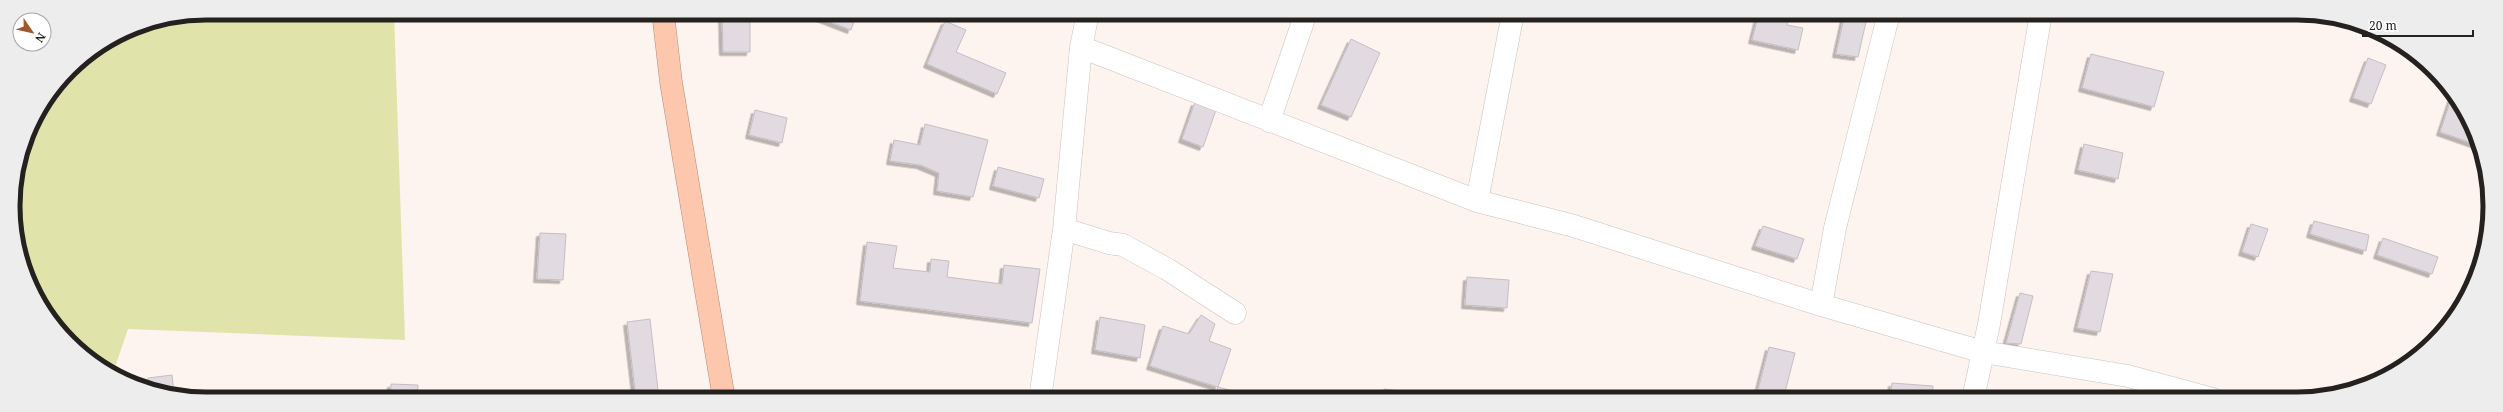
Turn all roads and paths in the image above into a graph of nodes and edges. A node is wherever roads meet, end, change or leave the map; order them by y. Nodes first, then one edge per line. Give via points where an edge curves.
1 (664, 20) edge
2 (1086, 20) edge
3 (1304, 20) edge
4 (1511, 20) edge
5 (1887, 20) edge
6 (2040, 20) edge
7 (1080, 47) junction
8 (1269, 122) junction
9 (1477, 201) junction
10 (1064, 229) junction
11 (1821, 305) junction
12 (1235, 313) dead end
13 (1983, 352) junction
14 (723, 392) edge
15 (1041, 392) edge
16 (1974, 392) edge
17 (2187, 392) edge

1 - 14 highway via 671,82
2 - 7 street
3 - 8 street
4 - 9 street
5 - 11 street via 1835,228
6 - 13 street
7 - 8 street
7 - 10 street
8 - 9 street
9 - 11 street via 1574,226
10 - 12 street via 1124,245
10 - 15 street
11 - 13 street
13 - 16 street
13 - 17 street via 2128,376

